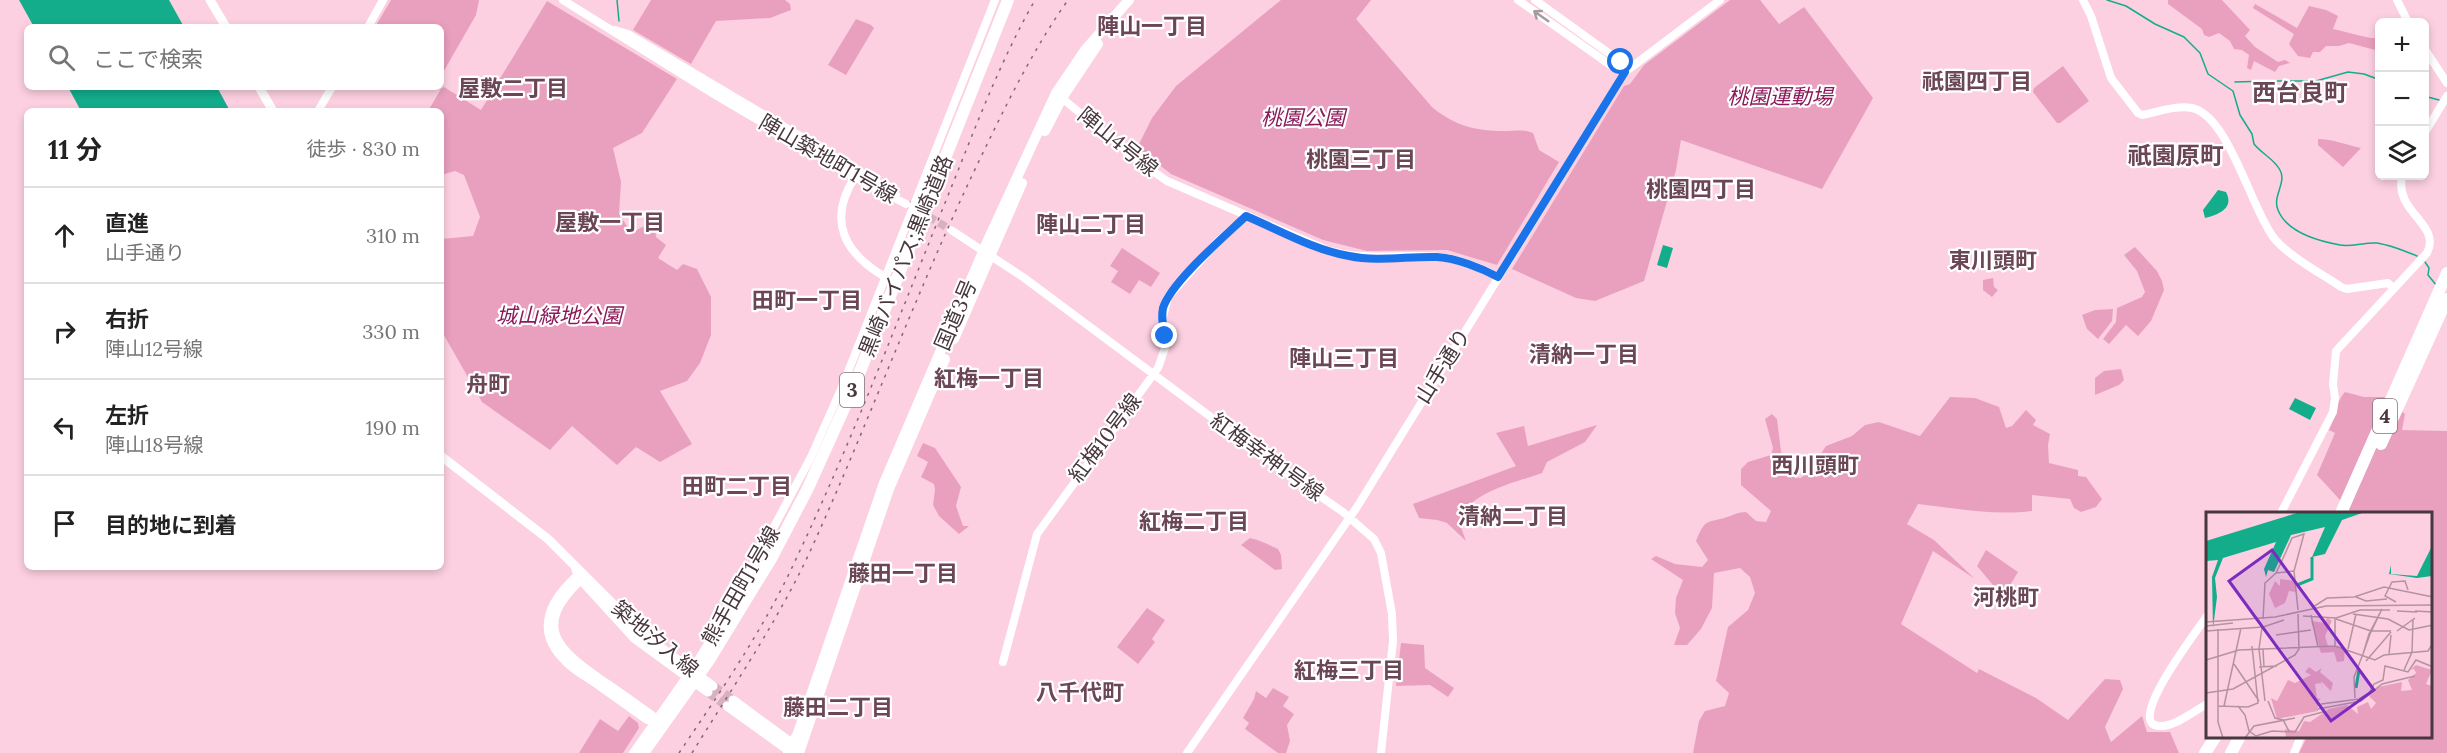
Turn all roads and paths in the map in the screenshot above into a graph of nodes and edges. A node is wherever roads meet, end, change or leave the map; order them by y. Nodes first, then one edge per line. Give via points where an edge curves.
1 (210, 0) edge
2 (384, 0) edge
3 (563, 0) edge
4 (994, 0) edge
5 (1008, 0) edge
6 (1016, 0) edge
7 (1130, 0) edge
8 (1139, 0) edge
9 (1518, 0) edge
10 (1534, 0) edge
11 (1719, 0) edge
12 (2083, 0) edge
13 (2397, 0) edge
14 (2406, 18) edge
15 (224, 24) edge
16 (370, 24) edge
17 (612, 29) junction
18 (2429, 56) edge
19 (1625, 72) junction
20 (2447, 83) edge
21 (261, 90) edge
22 (330, 90) edge
23 (1059, 96) junction
24 (2447, 96) edge
25 (271, 108) edge
26 (320, 108) edge
27 (2429, 126) edge
28 (855, 177) junction
29 (2402, 180) edge
30 (1246, 216) junction
31 (951, 230) tunnel mouth
32 (987, 253) junction
33 (2447, 273) edge
34 (885, 277) junction
35 (1498, 277) junction
36 (2393, 288) junction
37 (2447, 299) edge
38 (2432, 321) junction
39 (1153, 374) junction
40 (444, 458) edge
41 (2282, 512) edge
42 (2341, 512) edge
43 (2349, 512) edge
44 (1350, 518) junction
45 (579, 573) junction
46 (2206, 618) edge
47 (1003, 662) dead end
48 (711, 689) tunnel mouth
49 (730, 703) tunnel mouth
50 (2206, 705) edge
51 (655, 721) junction
52 (2215, 738) edge
53 (2239, 738) edge
54 (2300, 738) edge
55 (795, 751) edge
56 (633, 753) edge
57 (641, 753) edge
58 (653, 753) edge
59 (1187, 753) edge
60 (1381, 753) edge
61 (2205, 753) edge
62 (2231, 753) edge
63 (2294, 753) edge

1 - 15 main road
2 - 16 street
3 - 17 street, 陣山築地町1号線
4 - 34 street, 熊手田町1号線
5 - 57 highway, 黒崎バイパス;黒崎道路 / 3 via 855,384 808,488 709,660
6 - 58 highway, 黒崎バイパス;黒崎道路 / 3 via 861,386 822,473 759,593 715,665
7 - 23 highway, 国道3号 via 1085,50
8 - 23 highway, 国道3号
19 -> 9 street
10 - 19 street via 1621,62
11 - 19 street, 山手通り
12 - 36 street via 2111,78 2138,113 2188,108 2206,115 2279,244 2341,287 2388,283
13 - 14 street
17 - 28 street, 陣山築地町1号線 via 624,40
17 - 28 street, 陣山築地町1号線 via 628,34 886,187 906,204
18 - 20 street
19 - 35 street, 山手通り
21 - 25 main road
22 - 26 street
23 - 30 street, 陣山4号線 via 1167,181
23 - 32 highway, 国道3号
24 - 27 street
28 - 34 street via 844,199 842,230 854,253
29 - 36 street via 2404,200 2431,240 2427,253
30 - 35 street, 陣山4号線 via 1349,256 1438,257
30 - 39 street, 紅梅10号線 via 1168,297 1162,321 1165,348
31 - 32 street
32 - 39 street, 紅梅幸神1号線
32 - 55 highway, 国道3号 via 884,483
33 - 38 highway, 4
34 - 51 street, 熊手田町1号線 via 811,457 734,602
35 - 44 street, 山手通り
36 - 41 street via 2336,351 2333,412
37 - 38 highway, 4
38 - 42 highway, 4
38 - 43 highway, 4
39 - 44 street, 紅梅幸神1号線
39 - 47 street, 紅梅10号線 via 1037,534
40 - 45 main road, 築地汐入線 via 548,539
44 - 59 street, 山手通り
44 - 60 street, 紅梅幸神1号線 via 1374,539 1381,554 1392,614 1394,641
45 - 48 main road, 築地汐入線 via 643,634
45 - 51 street via 558,607 558,639 569,656
46 - 50 street via 2148,713 2154,725 2161,726
49 - 55 main road
51 - 56 street, 熊手田町1号線
51 - 57 street, 熊手田町1号線
52 - 61 highway
53 - 62 highway
54 - 63 street

